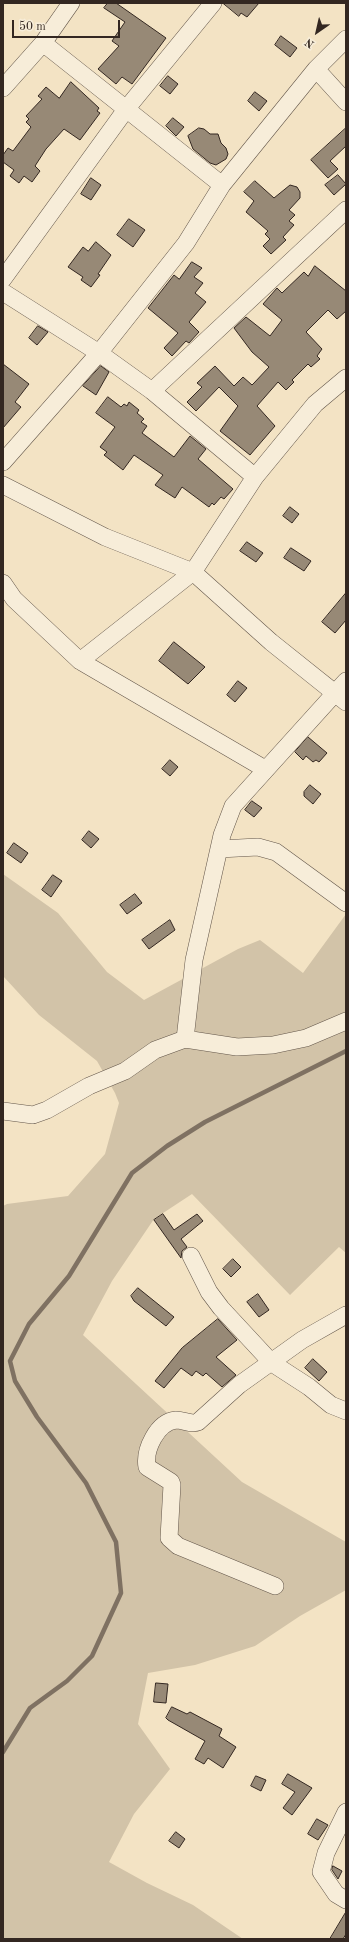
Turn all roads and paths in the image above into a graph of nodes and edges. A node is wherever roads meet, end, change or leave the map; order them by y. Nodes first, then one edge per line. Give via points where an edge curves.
1 (71, 3) edge
2 (212, 3) edge
3 (346, 39) edge
4 (43, 43) junction
5 (316, 69) junction
6 (3, 88) edge
7 (346, 102) edge
8 (127, 108) junction
9 (222, 186) junction
10 (346, 210) edge
11 (3, 279) edge
12 (3, 292) edge
13 (99, 353) junction
14 (346, 378) edge
15 (152, 391) junction
16 (3, 462) edge
17 (255, 478) junction
18 (3, 485) edge
19 (193, 572) junction
20 (3, 584) edge
21 (80, 661) junction
22 (346, 681) edge
23 (340, 697) edge
24 (265, 769) junction
25 (219, 849) junction
26 (346, 903) edge
27 (346, 1021) edge
28 (185, 1039) junction
29 (3, 1111) edge
30 (191, 1256) dead end
31 (346, 1315) edge
32 (272, 1363) junction
33 (346, 1411) edge
34 (275, 1586) dead end
35 (346, 1812) edge
36 (346, 1900) edge

1 - 4 street
2 - 8 street
3 - 5 street
4 - 6 street
4 - 8 street
5 - 7 street
5 - 9 street
8 - 9 street
8 - 11 street
9 - 13 street via 186,243
10 - 15 street
12 - 13 street
13 - 15 street
13 - 16 street
14 - 17 street via 315,404
15 - 17 street
17 - 19 street
18 - 19 street via 105,537
19 - 21 street
19 - 23 street via 271,642
20 - 21 street via 14,599
21 - 24 street
22 - 23 street
23 - 24 street
24 - 25 street via 233,806
25 - 26 street via 258,847 276,852
25 - 28 street via 194,960
27 - 28 street via 306,1038 273,1046 237,1048
28 - 29 street via 155,1050 125,1071 89,1086 47,1110 33,1115
30 - 32 street via 209,1292 221,1308
31 - 32 street via 302,1340
32 - 33 street via 331,1405
32 - 34 street via 239,1385 198,1422 175,1420 163,1427 154,1434 146,1460 147,1467 172,1485 169,1538 178,1546
35 - 36 street via 326,1853 321,1872 336,1894

